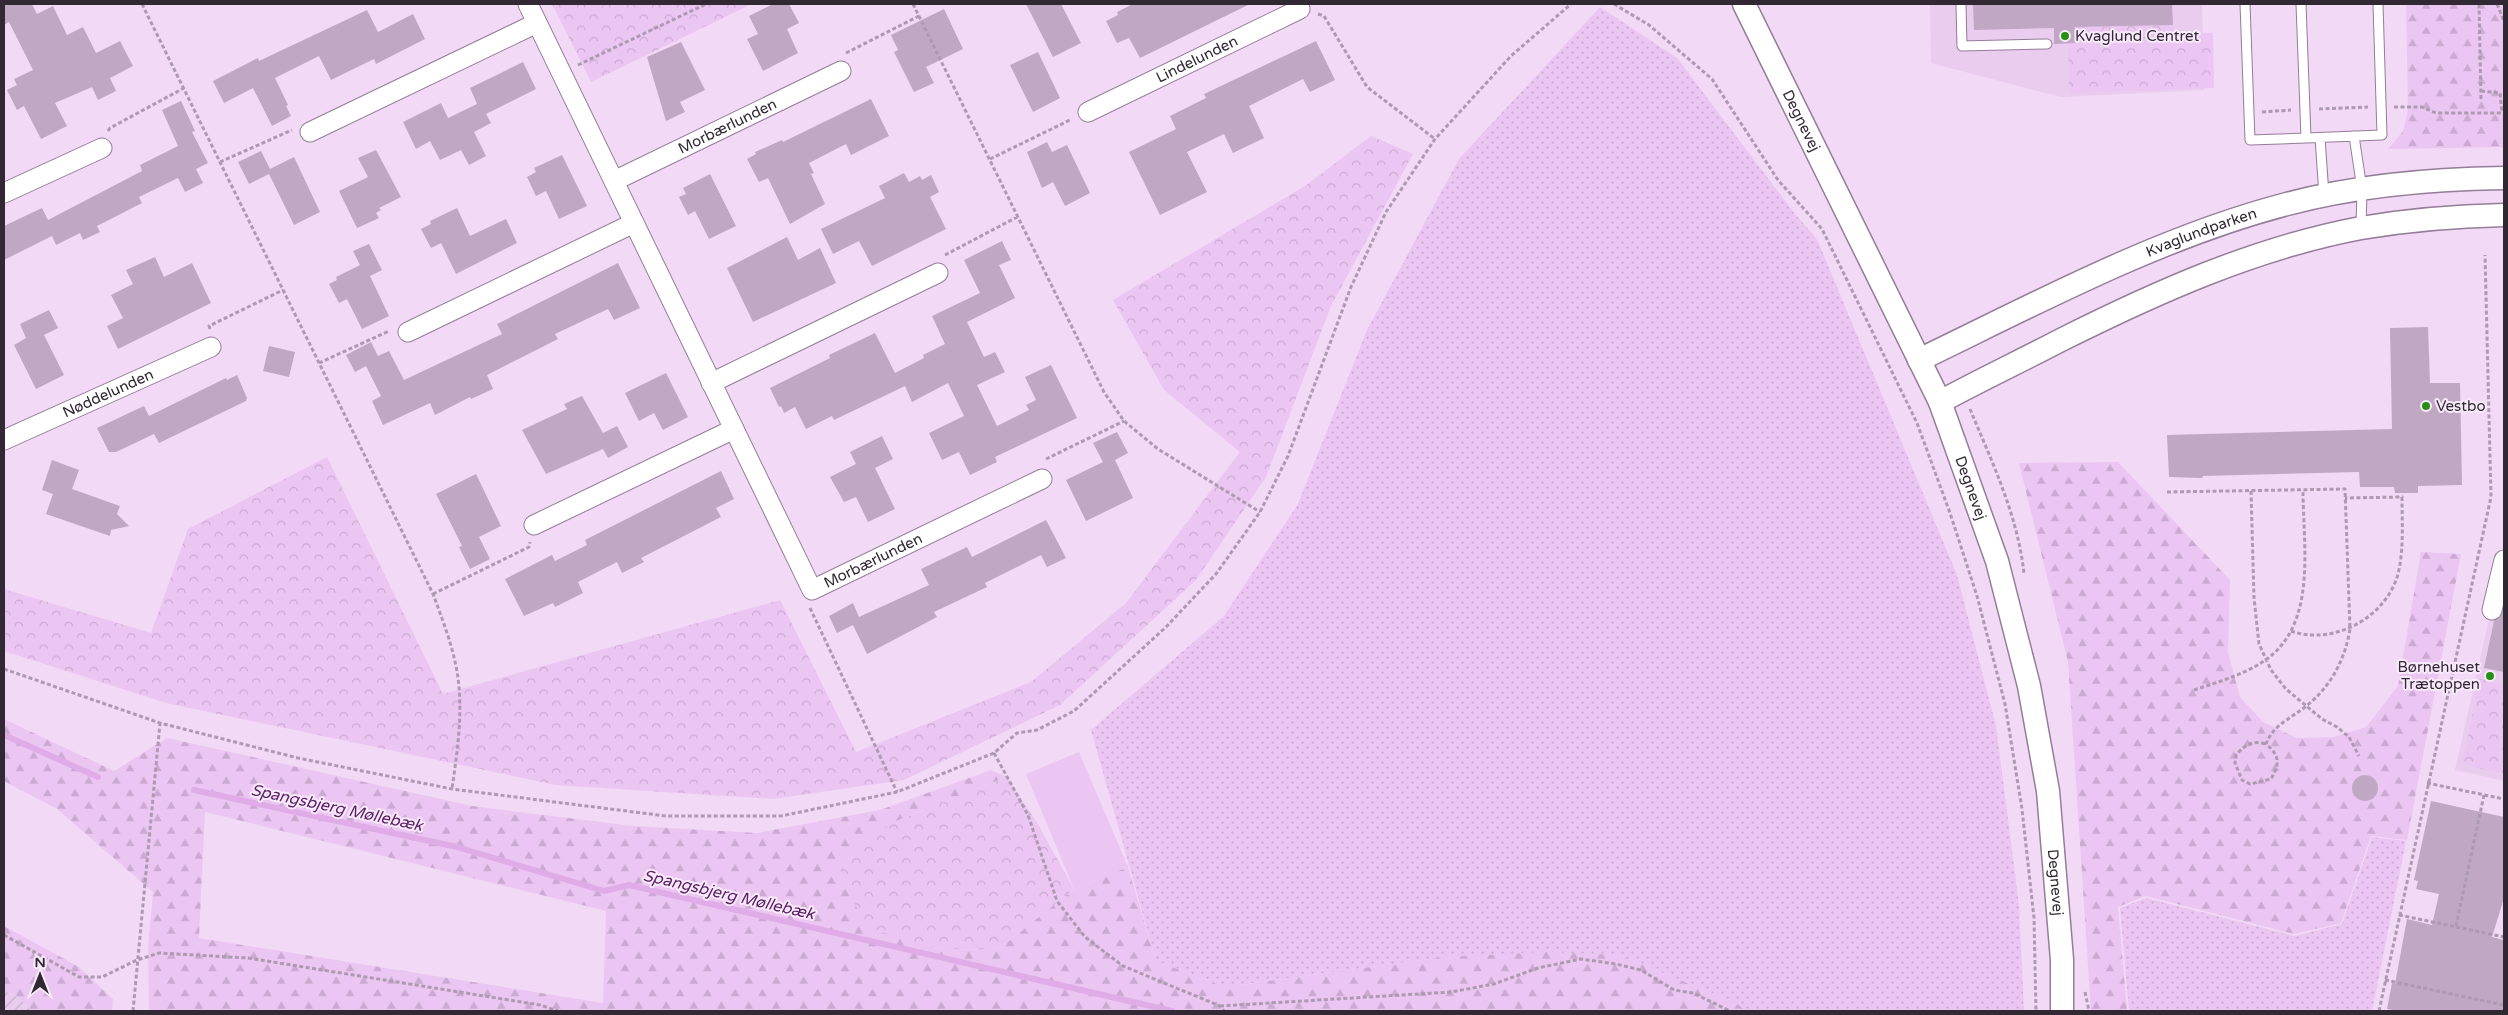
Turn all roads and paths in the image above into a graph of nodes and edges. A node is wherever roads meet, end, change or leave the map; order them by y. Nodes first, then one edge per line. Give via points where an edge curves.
1 (142, 4) edge
2 (528, 4) edge
3 (706, 4) edge
4 (913, 4) edge
5 (1571, 4) edge
6 (1614, 4) edge
7 (1744, 4) edge
8 (1961, 4) edge
9 (2245, 4) edge
10 (2301, 4) edge
11 (2378, 4) edge
12 (2479, 4) edge
13 (2497, 4) edge
14 (1299, 6) edge
15 (919, 16) junction
16 (2504, 21) edge
17 (537, 23) junction
18 (2047, 44) dead end
19 (842, 71) joint
20 (562, 74) junction
21 (184, 88) junction
22 (2481, 91) junction
23 (2481, 100) dead end
24 (1088, 112) joint
25 (2502, 113) dead end
26 (310, 132) joint
27 (2354, 136) junction
28 (2306, 138) junction
29 (2320, 138) junction
30 (1435, 139) junction
31 (102, 148) joint
32 (990, 159) junction
33 (220, 162) junction
34 (2504, 178) edge
35 (614, 181) junction
36 (2362, 189) junction
37 (4, 193) edge
38 (2324, 195) junction
39 (2504, 215) edge
40 (1018, 216) junction
41 (634, 223) junction
42 (2361, 228) junction
43 (2485, 255) dead end
44 (938, 273) joint
45 (283, 290) junction
46 (408, 332) joint
47 (211, 347) joint
48 (1919, 360) junction
49 (319, 363) junction
50 (711, 383) junction
51 (1940, 402) junction
52 (1124, 421) junction
53 (734, 429) junction
54 (4, 440) edge
55 (1042, 479) joint
56 (2303, 490) junction
57 (2251, 491) junction
58 (2167, 492) dead end
59 (2345, 498) junction
60 (1260, 512) junction
61 (534, 525) joint
62 (2504, 560) edge
63 (812, 590) junction
64 (433, 594) junction
65 (2492, 610) dead end
66 (2350, 629) junction
67 (2291, 631) junction
68 (2266, 660) junction
69 (4, 669) edge
70 (2194, 690) dead end
71 (2306, 707) junction
72 (160, 723) junction
73 (2266, 744) junction
74 (994, 753) junction
75 (2359, 756) dead end
76 (2427, 782) junction
77 (452, 789) junction
78 (897, 792) junction
79 (2484, 795) junction
80 (2504, 799) edge
81 (2399, 914) junction
82 (2456, 926) junction
83 (4, 935) edge
84 (2504, 937) edge
85 (137, 960) junction
86 (2385, 980) junction
87 (2504, 1005) edge
88 (1220, 1006) junction
89 (134, 1011) edge
90 (558, 1011) edge
91 (1224, 1011) edge
92 (1730, 1011) edge
93 (2036, 1011) edge
94 (2062, 1011) edge
95 (2379, 1011) edge

1 - 21 path
2 - 17 street, Morbærlunden
3 - 20 path
4 - 15 path
5 - 30 path via 1512,56
6 - 93 path via 1649,25 1712,79 1778,180 1822,229 1917,423 1974,587 2005,704 2022,809 2034,918
7 - 48 street, Degnevej
8 - 18 lane via 1962,46
9 - 28 lane via 2250,140
10 - 28 lane
11 - 27 lane via 2382,135
12 - 22 path
13 - 16 path
14 - 24 street, Lindelunden
14 - 30 path via 1324,16 1366,87
15 - 19 path via 846,52
15 - 32 path
17 - 20 street, Morbærlunden
17 - 26 street
19 - 35 street, Morbærlunden
20 - 35 street, Morbærlunden
21 - 31 path via 110,128
21 - 33 path
22 - 23 path
22 - 25 path via 2500,93
24 - 32 path
26 - 33 path via 295,129
27 - 29 lane
27 - 36 lane
28 - 29 lane
29 - 38 lane
30 - 60 path via 1386,212 1351,287 1288,456
31 - 37 street
32 - 40 path
33 - 45 path
34 - 36 street, Kvaglundparken via 2442,179
35 - 41 street, Morbærlunden
36 - 38 street, Kvaglundparken
36 - 42 lane
38 - 48 street, Kvaglundparken via 2228,222 2146,253
39 - 42 street via 2457,216
40 - 44 path via 945,253
40 - 52 path via 1104,392
41 - 46 street
41 - 50 street, Morbærlunden
42 - 51 street via 2210,271 2137,302
43 - 76 path via 2492,498
44 - 50 street
45 - 47 path via 209,326
45 - 49 path
46 - 49 path via 395,328
47 - 54 street, Nøddelunden
48 - 51 street, Degnevej
49 - 64 path
50 - 53 street, Morbærlunden
51 - 94 street, Degnevej via 1997,561 2029,686 2048,790 2062,960
52 - 55 path via 1035,465
52 - 60 path via 1158,449
53 - 61 street
53 - 63 street, Morbærlunden
55 - 63 street, Morbærlunden
56 - 57 path
56 - 59 path via 2345,490
56 - 67 path via 2303,594
57 - 58 path
57 - 68 path via 2256,627
59 - 66 path
59 - 66 path via 2402,498 2398,575 2387,596 2371,614
60 - 74 path via 1216,574 1166,627 1092,696 1037,730 1016,733
61 - 64 path via 529,547
62 - 65 street
63 - 78 path via 809,606
64 - 77 path via 448,635 458,678 460,728
66 - 67 path via 2322,636
66 - 71 path via 2338,668 2325,688
67 - 68 path
68 - 70 path via 2225,680
68 - 71 path via 2286,689
69 - 72 path
71 - 73 path via 2282,722 2269,735
71 - 75 path via 2349,737
72 - 77 path via 298,758
72 - 85 path
73 - 73 path via 2275,751 2278,762 2271,779 2250,784 2242,780 2235,763 2236,755 2257,741
74 - 78 path
74 - 88 path via 1028,815 1057,901 1085,937 1123,966
76 - 79 path
76 - 81 path
77 - 78 path via 666,816 781,816
79 - 80 path
79 - 82 path
81 - 82 path
81 - 86 path
82 - 84 path
83 - 85 path via 79,977 102,977
85 - 89 path
85 - 90 path via 159,953 248,958 540,1005
86 - 87 path
86 - 95 path
88 - 91 path
88 - 92 path via 1451,992 1494,984 1538,968 1581,959 1641,970 1674,990 1693,994

